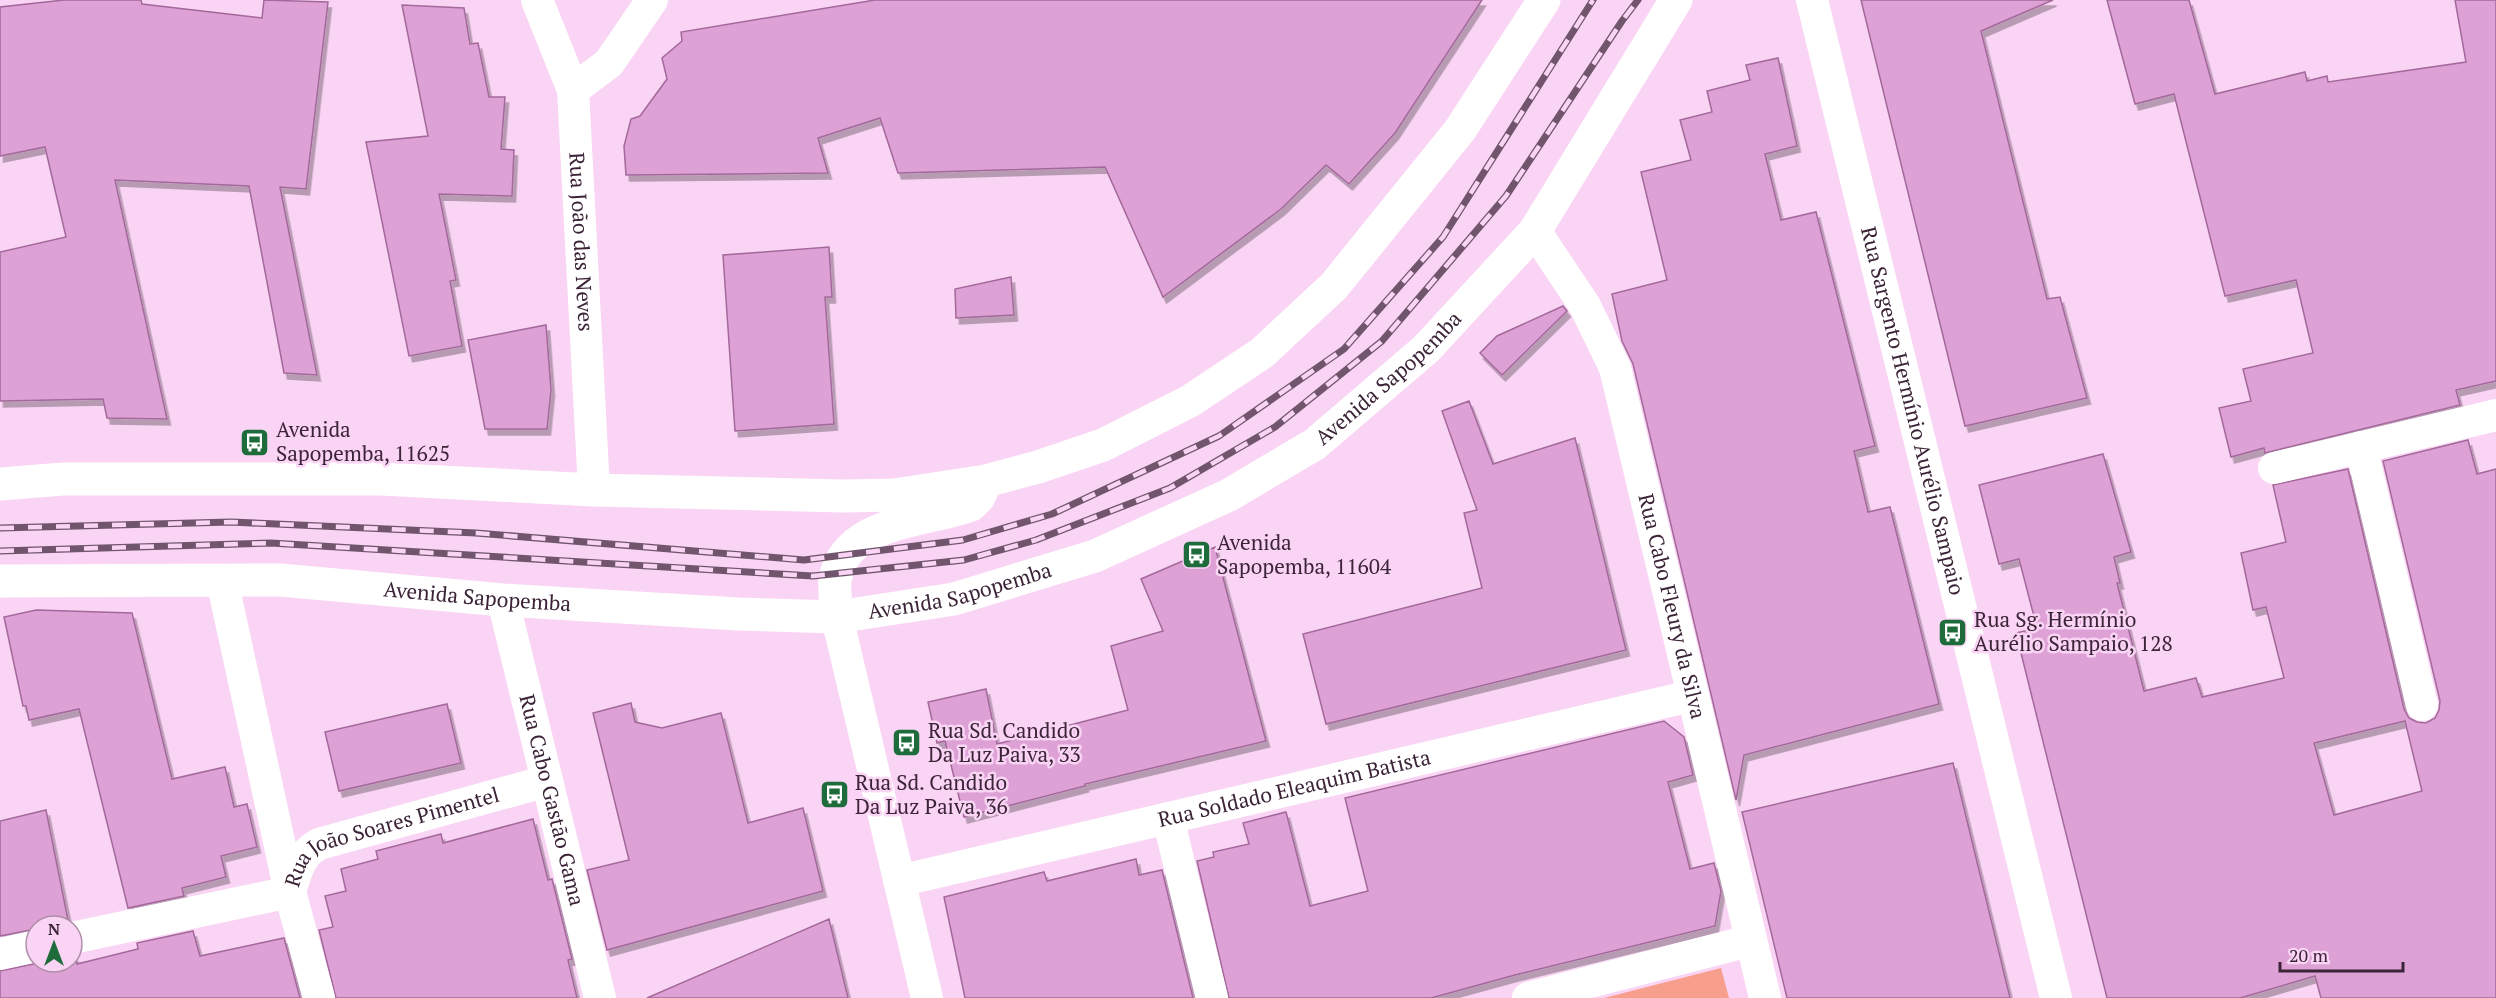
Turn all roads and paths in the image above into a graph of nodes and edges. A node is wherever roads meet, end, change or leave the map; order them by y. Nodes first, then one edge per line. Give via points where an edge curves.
1 (537, 0) edge
2 (652, 0) edge
3 (1544, 0) edge
4 (1676, 0) edge
5 (1812, 0) edge
6 (573, 90) junction
7 (1535, 231) junction
8 (2496, 415) edge
9 (2361, 447) junction
10 (2274, 468) dead end
11 (986, 481) junction
12 (0, 484) edge
13 (594, 490) junction
14 (222, 580) junction
15 (0, 581) edge
16 (503, 600) junction
17 (837, 617) junction
18 (1691, 696) junction
19 (2422, 705) dead end
20 (547, 781) junction
21 (1168, 818) junction
22 (899, 881) junction
23 (290, 892) junction
24 (84, 935) edge
25 (1749, 941) junction
26 (24, 949) edge
27 (0, 954) edge
28 (319, 998) edge
29 (600, 998) edge
30 (927, 998) edge
31 (1212, 998) edge
32 (1528, 998) edge
33 (1765, 998) edge
34 (2056, 998) edge

1 - 6 street, Rua João das Neves
2 - 6 street via 609,63
3 - 11 main road via 1460,130 1334,286 1262,353 1190,401 1104,445
4 - 7 main road, Avenida Sapopemba
5 - 34 street, Rua Sargento Hermínio Aurélio Sampaio
6 - 13 street, Rua João das Neves
7 - 17 main road, Avenida Sapopemba via 1426,349 1315,444 1229,495 1095,556 954,599
7 - 18 street, Rua Cabo Fleury da Silva via 1585,306 1616,368
8 - 9 street
9 - 10 street
9 - 19 street
11 - 13 main road via 894,495
11 - 17 main road via 971,505 879,531 849,548 839,564 835,582
12 - 13 main road via 63,479 382,479
14 - 15 main road, Avenida Sapopemba
14 - 16 main road, Avenida Sapopemba via 280,580
14 - 23 street
16 - 17 main road, Avenida Sapopemba
16 - 20 street, Rua Cabo Gastão Gama
17 - 22 street
18 - 21 street, Rua Soldado Eleaquim Batista
18 - 25 street, Rua Cabo Fleury da Silva
20 - 23 street, Rua João Soares Pimentel via 319,844 301,858
20 - 29 street, Rua Cabo Gastão Gama
21 - 22 street, Rua Soldado Eleaquim Batista
21 - 31 street
22 - 30 street
23 - 24 street, Rua João Soares Pimentel
23 - 28 street
25 - 32 street
25 - 33 street, Rua Cabo Fleury da Silva
26 - 27 street

